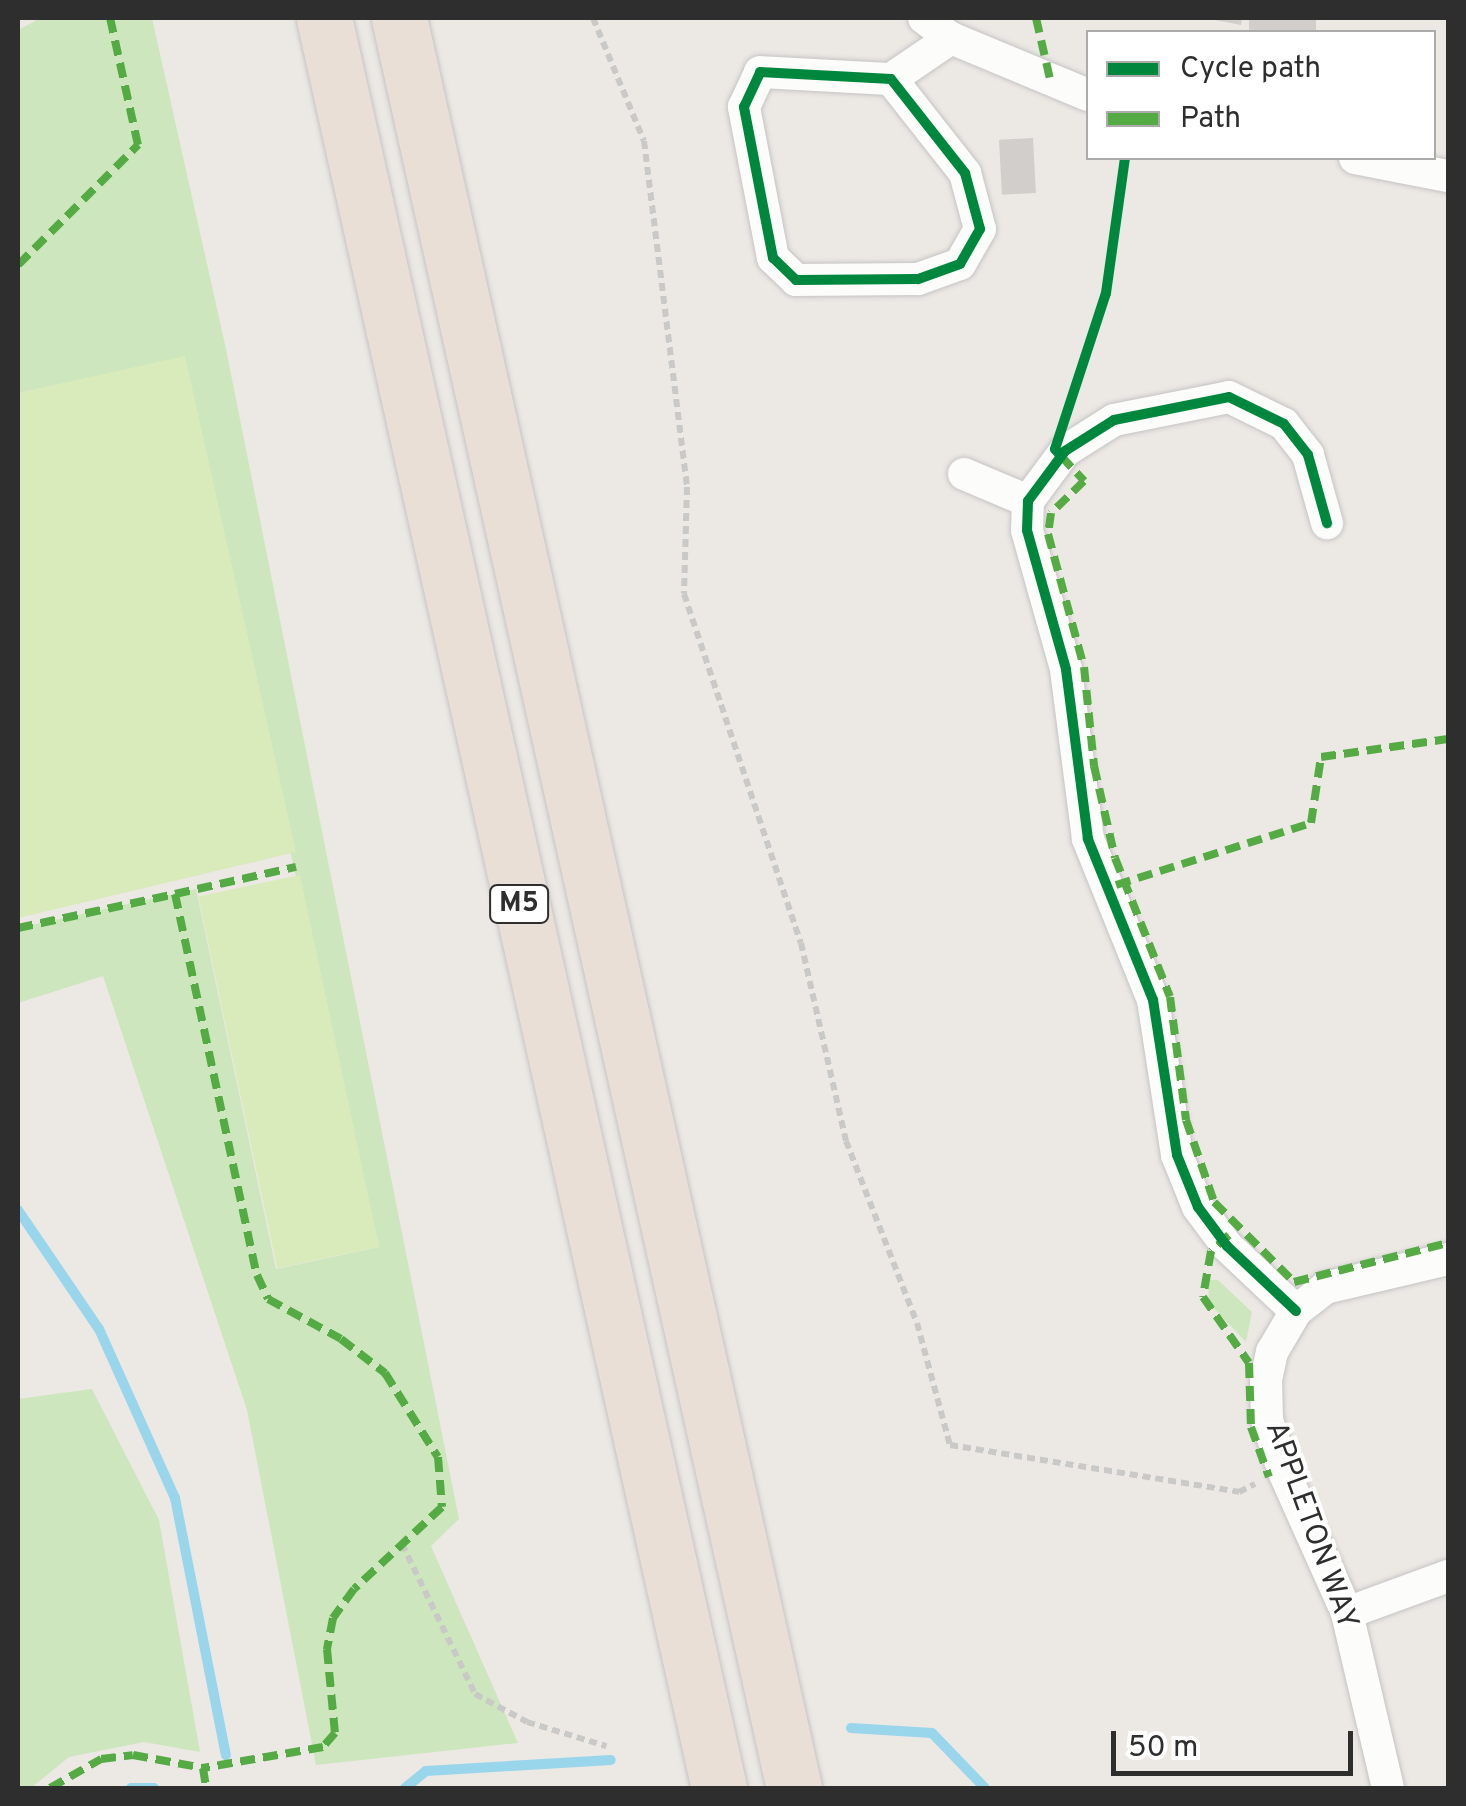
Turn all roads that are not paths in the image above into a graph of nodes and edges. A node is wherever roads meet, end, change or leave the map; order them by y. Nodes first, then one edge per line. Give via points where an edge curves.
1 (324, 18) edge
2 (399, 18) edge
3 (924, 18) edge
4 (951, 38) junction
5 (891, 79) junction
6 (1086, 94) edge
7 (1365, 160) edge
8 (1448, 176) edge
9 (964, 474) dead end
10 (1028, 501) junction
11 (1326, 523) dead end
12 (1448, 1259) edge
13 (1296, 1311) junction
14 (1448, 1576) edge
15 (1347, 1612) junction
16 (719, 1788) edge
17 (794, 1788) edge
18 (1388, 1788) edge

1 - 16 highway, M5
2 - 17 highway, M5
3 - 4 street
4 - 5 street
4 - 6 street
5 - 5 street via 760,72 744,107 773,258 796,280 918,279 960,264 980,229 966,173
7 - 8 street
9 - 10 street
10 - 11 street via 1065,451 1114,420 1229,397 1284,424 1308,455
10 - 13 street via 1027,530 1066,670 1088,840 1153,1000 1177,1154 1198,1207 1223,1240
12 - 13 street, APPLETON WAY via 1324,1288
13 - 15 street, APPLETON WAY via 1272,1352 1266,1420
14 - 15 street
15 - 18 street, APPLETON WAY

